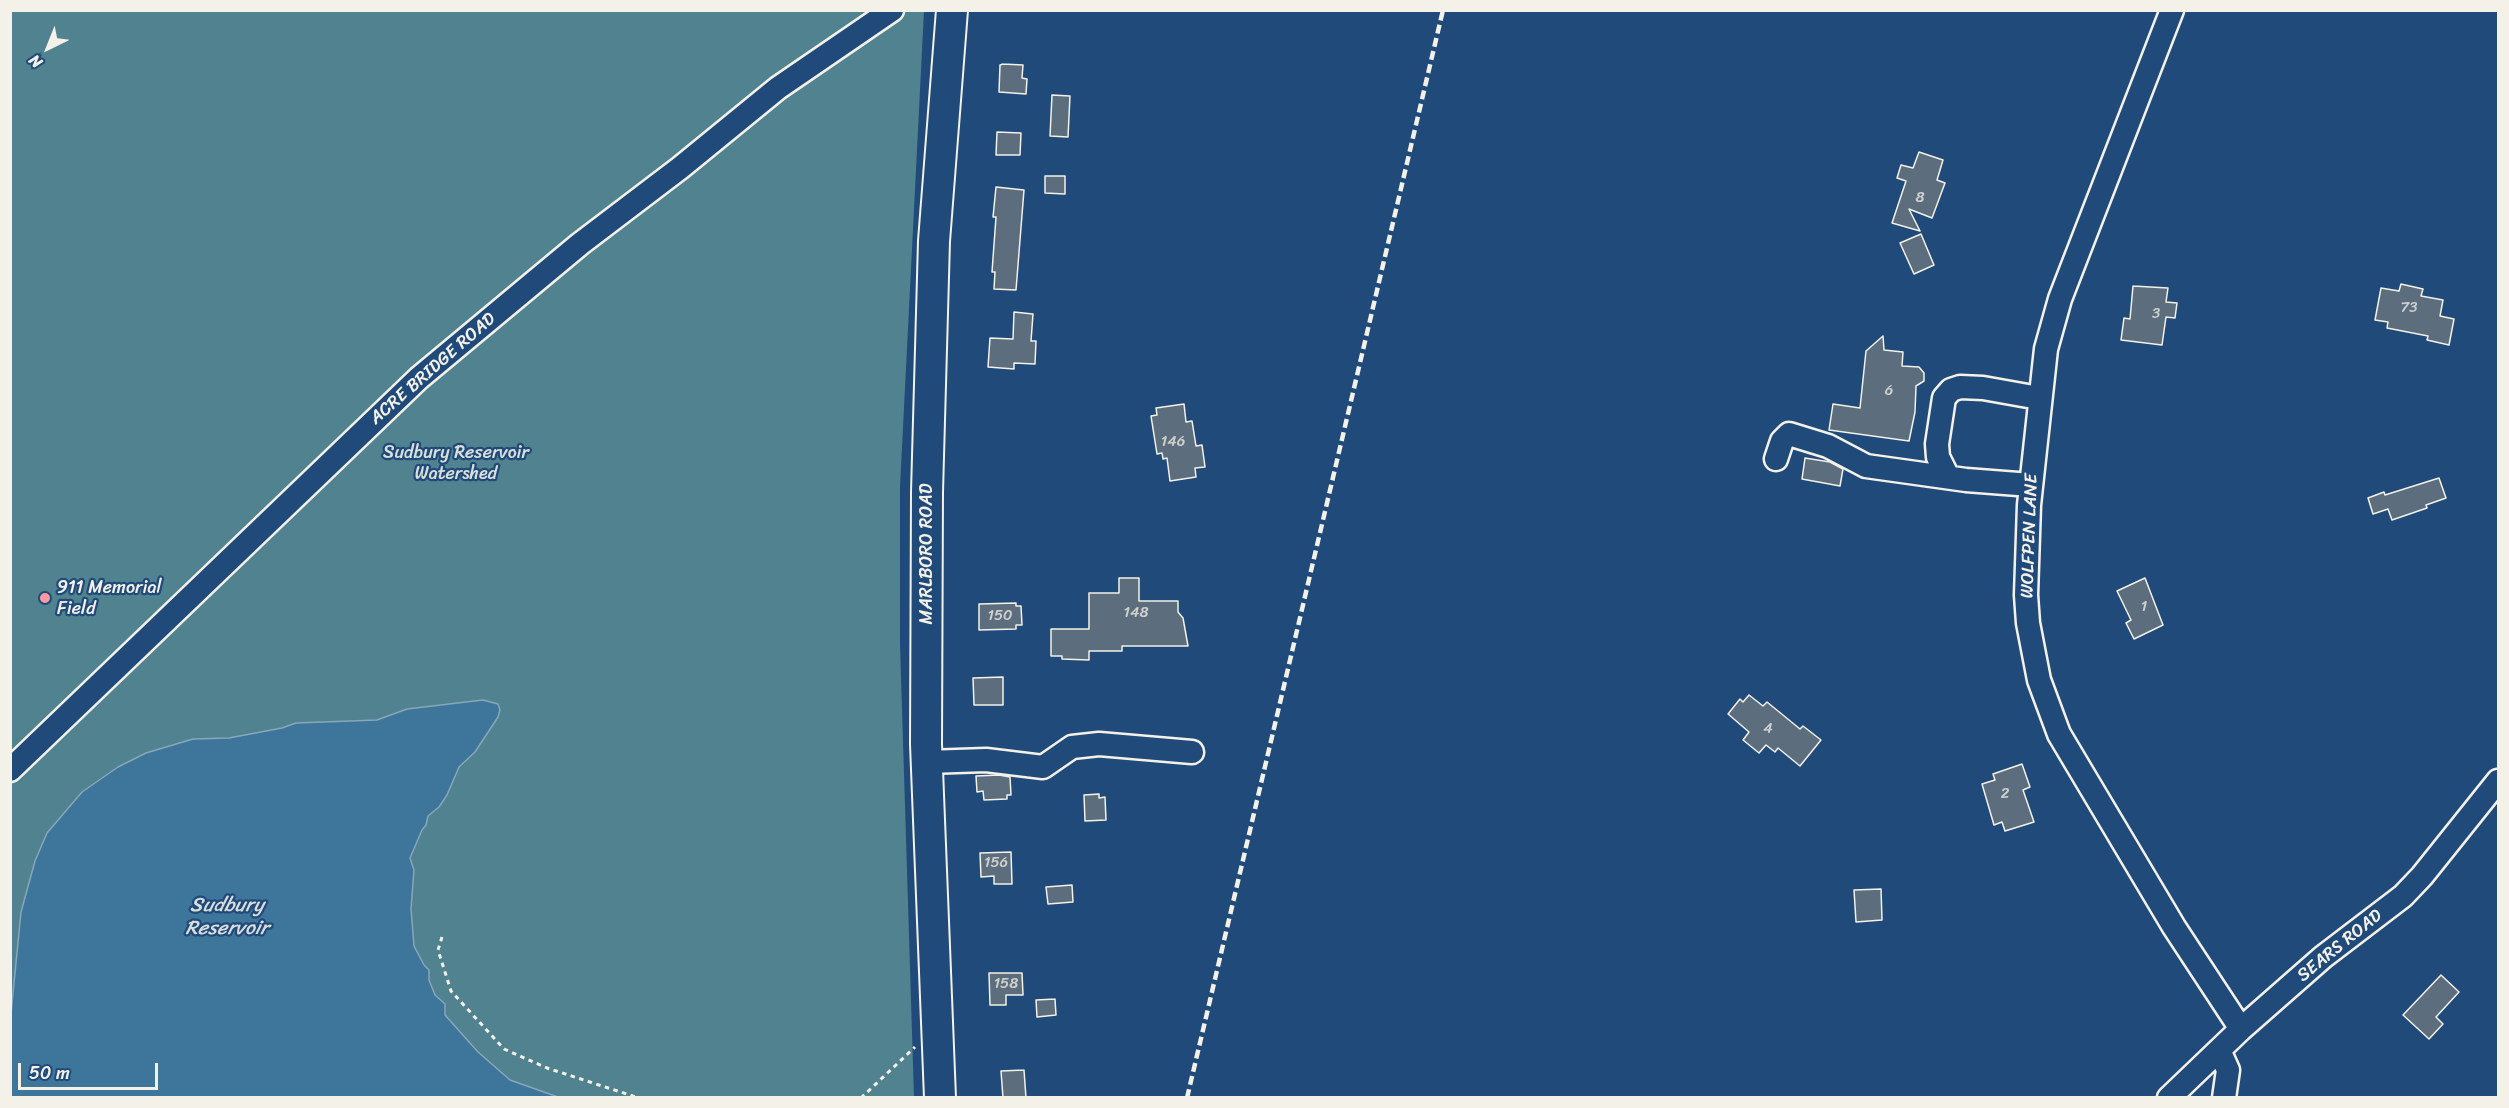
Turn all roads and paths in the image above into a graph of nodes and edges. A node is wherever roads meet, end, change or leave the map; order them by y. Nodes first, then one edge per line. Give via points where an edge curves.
1 (892, 10) edge
2 (952, 10) edge
3 (2172, 10) edge
4 (2039, 398) junction
5 (1776, 459) dead end
6 (1948, 477) junction
7 (2031, 485) junction
8 (1192, 752) dead end
9 (927, 762) junction
10 (10, 770) edge
11 (2499, 781) edge
12 (442, 938) dead end
13 (2241, 1029) junction
14 (938, 1038) junction
15 (2219, 1050) junction
16 (639, 1098) edge
17 (861, 1098) edge
18 (940, 1098) edge
19 (2169, 1098) edge
20 (2224, 1098) edge

1 - 10 street, ACRE BRIDGE ROAD via 778,88 451,351 388,406 299,496
2 - 9 main road, MARLBORO ROAD via 934,241 927,482
3 - 4 street, WOLFPEN LANE via 2052,324
4 - 6 street via 1971,387 1951,390 1944,398 1937,444 1938,457
4 - 7 street, WOLFPEN LANE
5 - 6 street via 1789,434 1827,446 1866,466
6 - 7 street
7 - 13 street, WOLFPEN LANE via 2028,623 2048,707 2073,759
8 - 9 street via 1099,744 1072,747 1043,767 986,760
9 - 14 main road, MARLBORO ROAD
11 - 13 street, SEARS ROAD via 2403,896 2323,957
12 - 16 path via 438,950 451,991 504,1049 547,1068
13 - 15 street, SEARS ROAD
14 - 17 path via 918,1043
14 - 18 main road, MARLBORO ROAD
15 - 19 street, SEARS ROAD
15 - 20 street via 2228,1070

